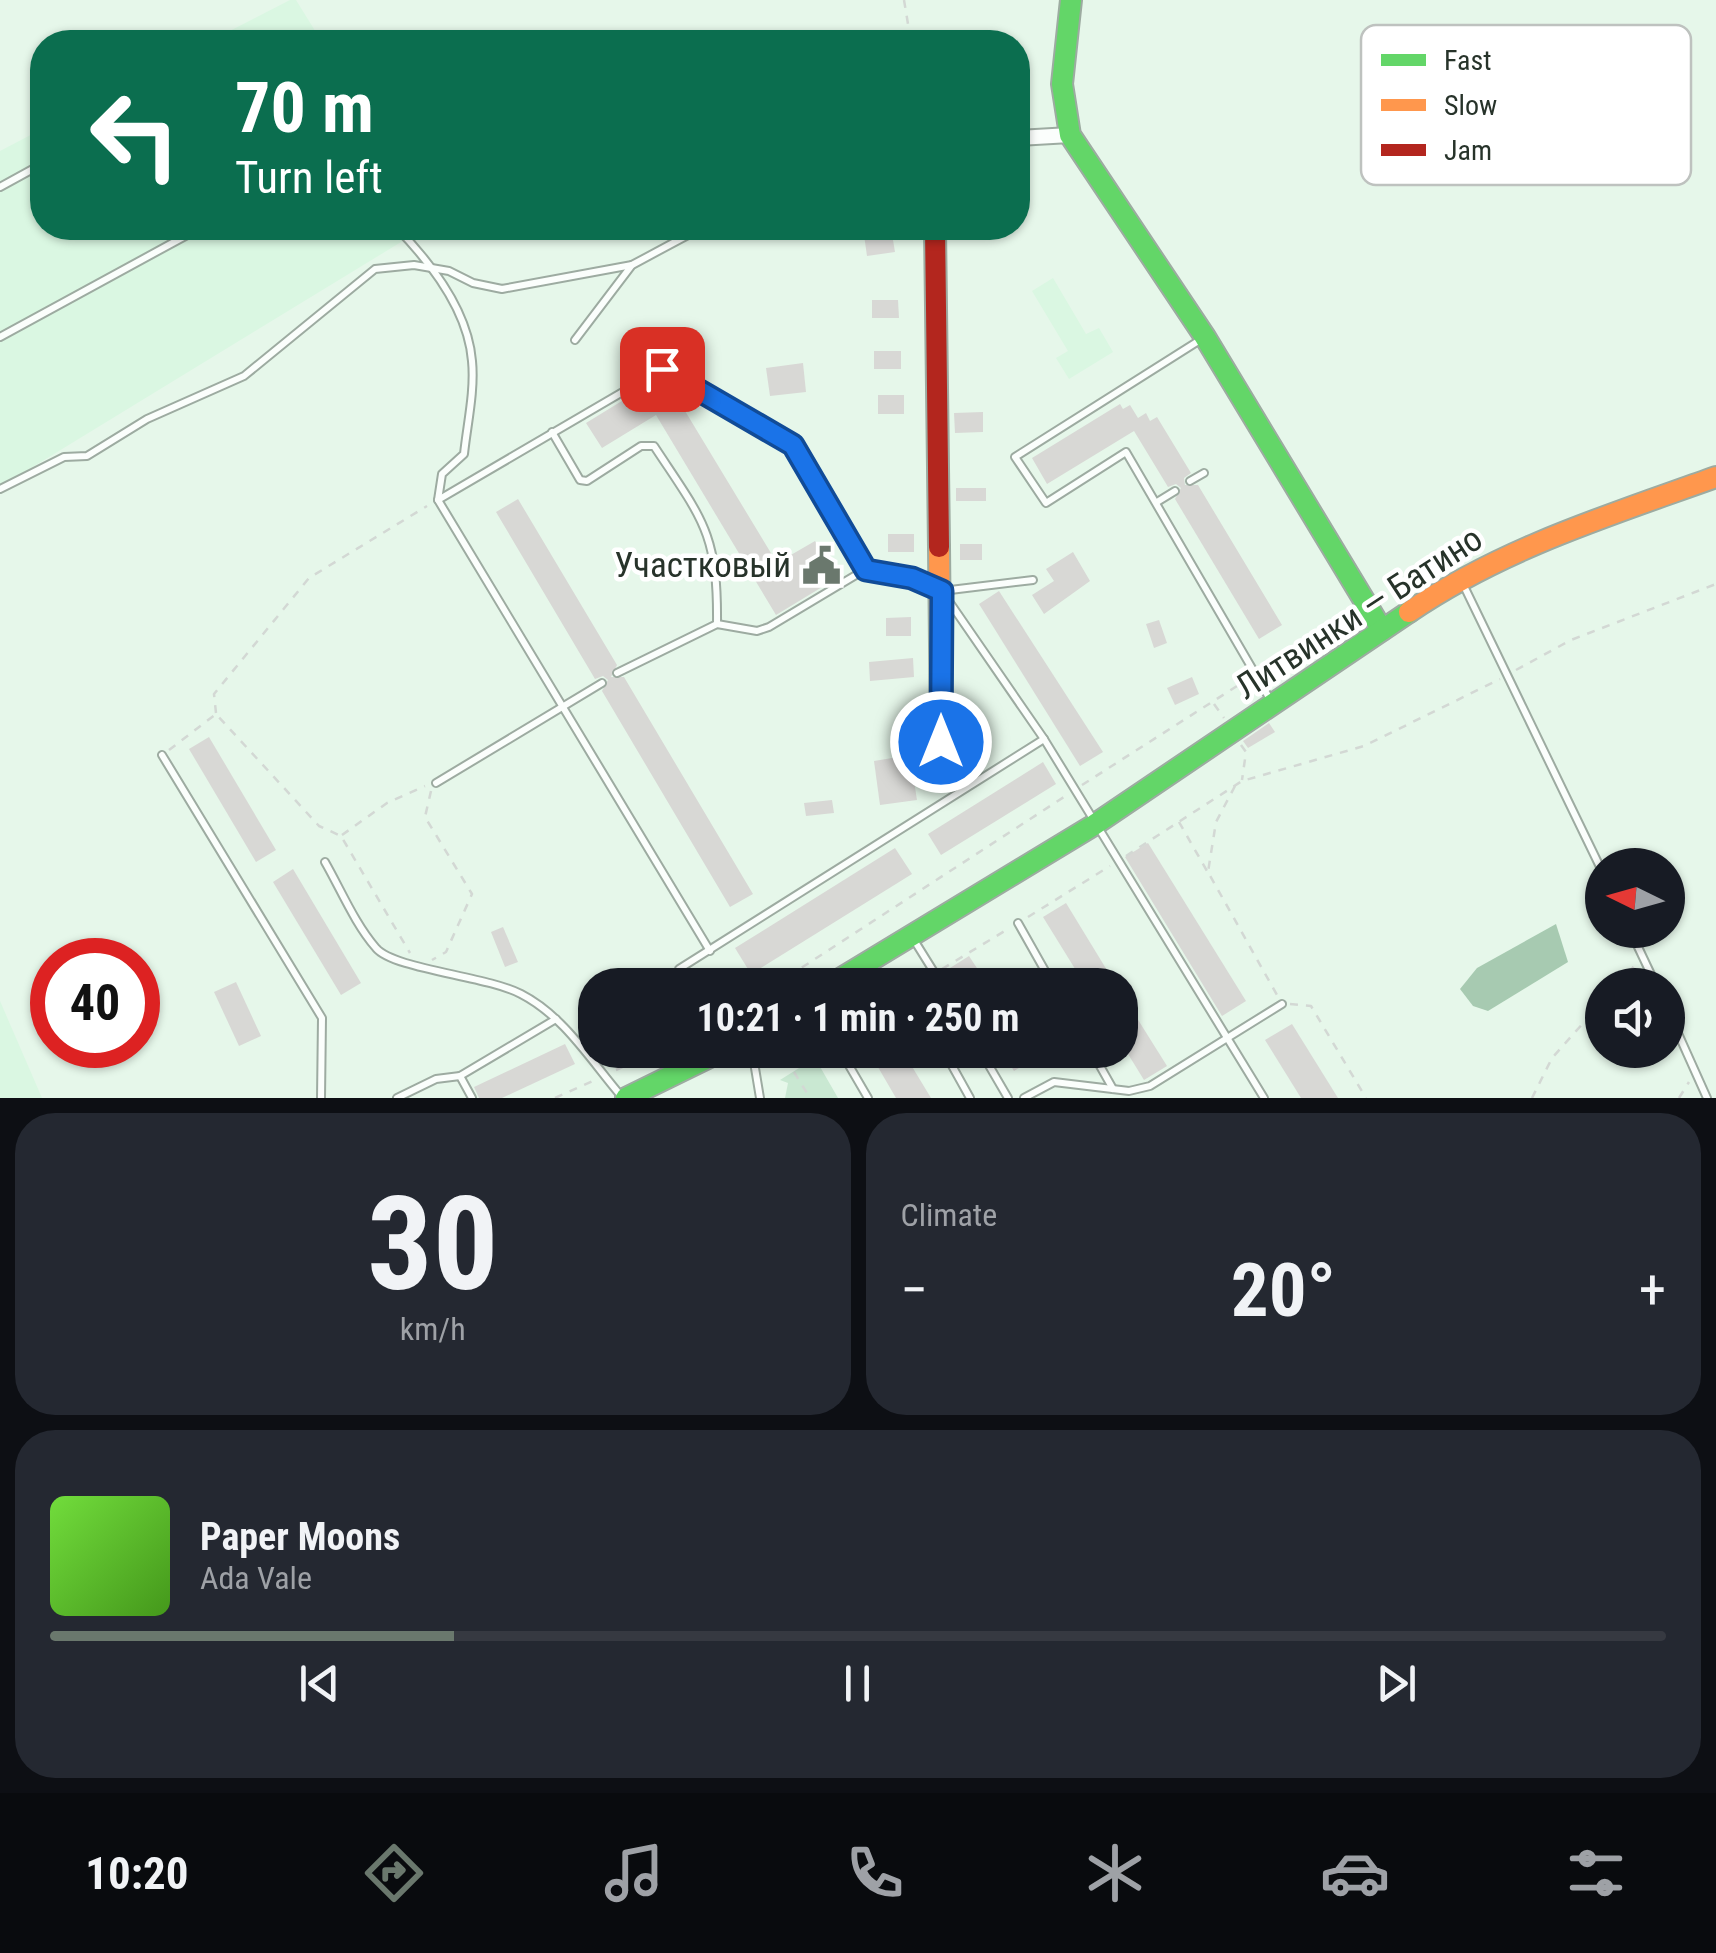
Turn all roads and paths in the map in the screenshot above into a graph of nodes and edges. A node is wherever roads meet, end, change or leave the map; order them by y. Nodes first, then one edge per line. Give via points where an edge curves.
1 (904, 0) edge
2 (1072, 0) edge
3 (909, 30) edge
4 (1070, 134) junction
5 (1030, 137) edge
6 (30, 171) edge
7 (0, 188) edge
8 (178, 240) edge
9 (406, 240) edge
10 (679, 240) edge
11 (935, 240) edge
12 (632, 265) junction
13 (430, 270) junction
14 (0, 337) edge
15 (1206, 337) junction
16 (575, 340) dead end
17 (552, 432) junction
18 (1204, 472) dead end
19 (1716, 478) edge
20 (1190, 482) dead end
21 (0, 489) edge
22 (1175, 491) dead end
23 (438, 500) junction
24 (1157, 502) junction
25 (866, 570) junction
26 (1460, 579) junction
27 (1034, 580) dead end
28 (1716, 584) edge
29 (942, 591) junction
30 (716, 624) junction
31 (1382, 630) junction
32 (618, 673) dead end
33 (1510, 674) junction
34 (1253, 676) junction
35 (602, 682) dead end
36 (1213, 702) junction
37 (563, 706) junction
38 (1274, 707) junction
39 (216, 714) junction
40 (1227, 723) dead end
41 (1044, 739) junction
42 (1238, 740) dead end
43 (941, 742) dead end
44 (162, 755) joint
45 (1242, 781) junction
46 (436, 783) junction
47 (1236, 786) junction
48 (1076, 790) junction
49 (1179, 822) junction
50 (1094, 824) junction
51 (340, 836) junction
52 (1591, 848) edge
53 (325, 862) dead end
54 (1116, 862) junction
55 (1208, 872) junction
56 (1018, 923) junction
57 (911, 935) junction
58 (1639, 948) edge
59 (710, 952) junction
60 (1643, 956) junction
61 (419, 965) junction
62 (683, 968) edge
63 (801, 968) edge
64 (858, 968) edge
65 (932, 968) edge
66 (943, 968) edge
67 (1044, 968) edge
68 (1633, 968) edge
69 (1648, 968) edge
70 (1282, 1004) junction
71 (556, 1019) junction
72 (1585, 1021) edge
73 (1224, 1038) junction
74 (1685, 1049) edge
75 (687, 1068) edge
76 (755, 1068) edge
77 (850, 1068) edge
78 (953, 1068) edge
79 (990, 1068) edge
80 (1101, 1068) edge
81 (794, 1072) dead end
82 (1696, 1073) junction
83 (460, 1076) junction
84 (1114, 1090) junction
85 (322, 1098) edge
86 (397, 1098) edge
87 (472, 1098) edge
88 (625, 1098) edge
89 (760, 1098) edge
90 (810, 1098) edge
91 (868, 1098) edge
92 (970, 1098) edge
93 (1008, 1098) edge
94 (1024, 1098) edge
95 (1264, 1098) edge
96 (1366, 1098) edge
97 (1532, 1098) edge
98 (1679, 1098) edge
99 (1707, 1098) edge

1 - 3 path
2 - 4 street via 1059,72
4 - 5 street
4 - 15 street
6 - 7 lane
8 - 14 lane
9 - 13 lane
10 - 12 lane
11 - 29 street
12 - 13 lane via 502,289
12 - 16 lane
13 - 21 lane via 375,269 244,376 146,419 87,456 64,457
13 - 23 lane via 463,321 472,362 464,454 442,474
15 - 24 lane via 1015,457 1046,503 1126,452
15 - 31 street
17 - 23 lane
17 - 25 lane via 666,371 793,445
17 - 30 lane via 586,481 641,446 654,446 706,526 715,555
18 - 20 lane
19 - 26 street, Литвинки — Батино via 1559,532
22 - 24 lane
23 - 37 lane
23 - 39 path via 310,578 214,694
24 - 34 lane
25 - 29 lane
25 - 30 lane via 769,627
26 - 31 street, Литвинки — Батино
26 - 33 lane
27 - 29 lane
28 - 33 path via 1570,640
29 - 41 lane
29 - 43 street
30 - 32 lane
31 - 38 street, Литвинки — Батино
33 - 45 path via 1364,746
33 - 52 lane
34 - 36 path
34 - 38 lane
35 - 37 lane
36 - 40 path
36 - 48 path
37 - 46 lane
37 - 59 lane
38 - 50 street, Литвинки — Батино
39 - 44 path
39 - 51 path via 319,826
41 - 48 lane
41 - 59 lane
42 - 45 path via 1246,752
44 - 85 lane via 322,1018
45 - 47 path
46 - 51 path via 388,803
46 - 61 path via 425,817 472,894 446,952
47 - 49 path
47 - 55 path via 1216,822
48 - 50 lane
48 - 63 path
49 - 54 path
49 - 55 path
50 - 54 lane
50 - 57 street, Литвинки — Батино
51 - 61 path
53 - 61 lane via 376,949 390,960
54 - 56 path
54 - 73 lane
55 - 70 path
56 - 66 path
56 - 67 lane
57 - 64 street, Литвинки — Батино
57 - 65 lane
58 - 60 lane
59 - 62 lane
60 - 68 path
60 - 69 lane
61 - 71 lane via 488,980
70 - 73 lane
70 - 96 path via 1310,1006
71 - 83 lane
71 - 88 lane
72 - 97 path via 1552,1058
73 - 84 lane via 1150,1086
73 - 95 lane
74 - 82 lane
75 - 88 street
76 - 89 lane
77 - 91 lane
78 - 92 lane
79 - 93 lane
80 - 84 lane
81 - 90 path
82 - 98 path
82 - 99 lane
83 - 86 lane via 436,1079
83 - 87 lane
84 - 94 lane via 1054,1082

